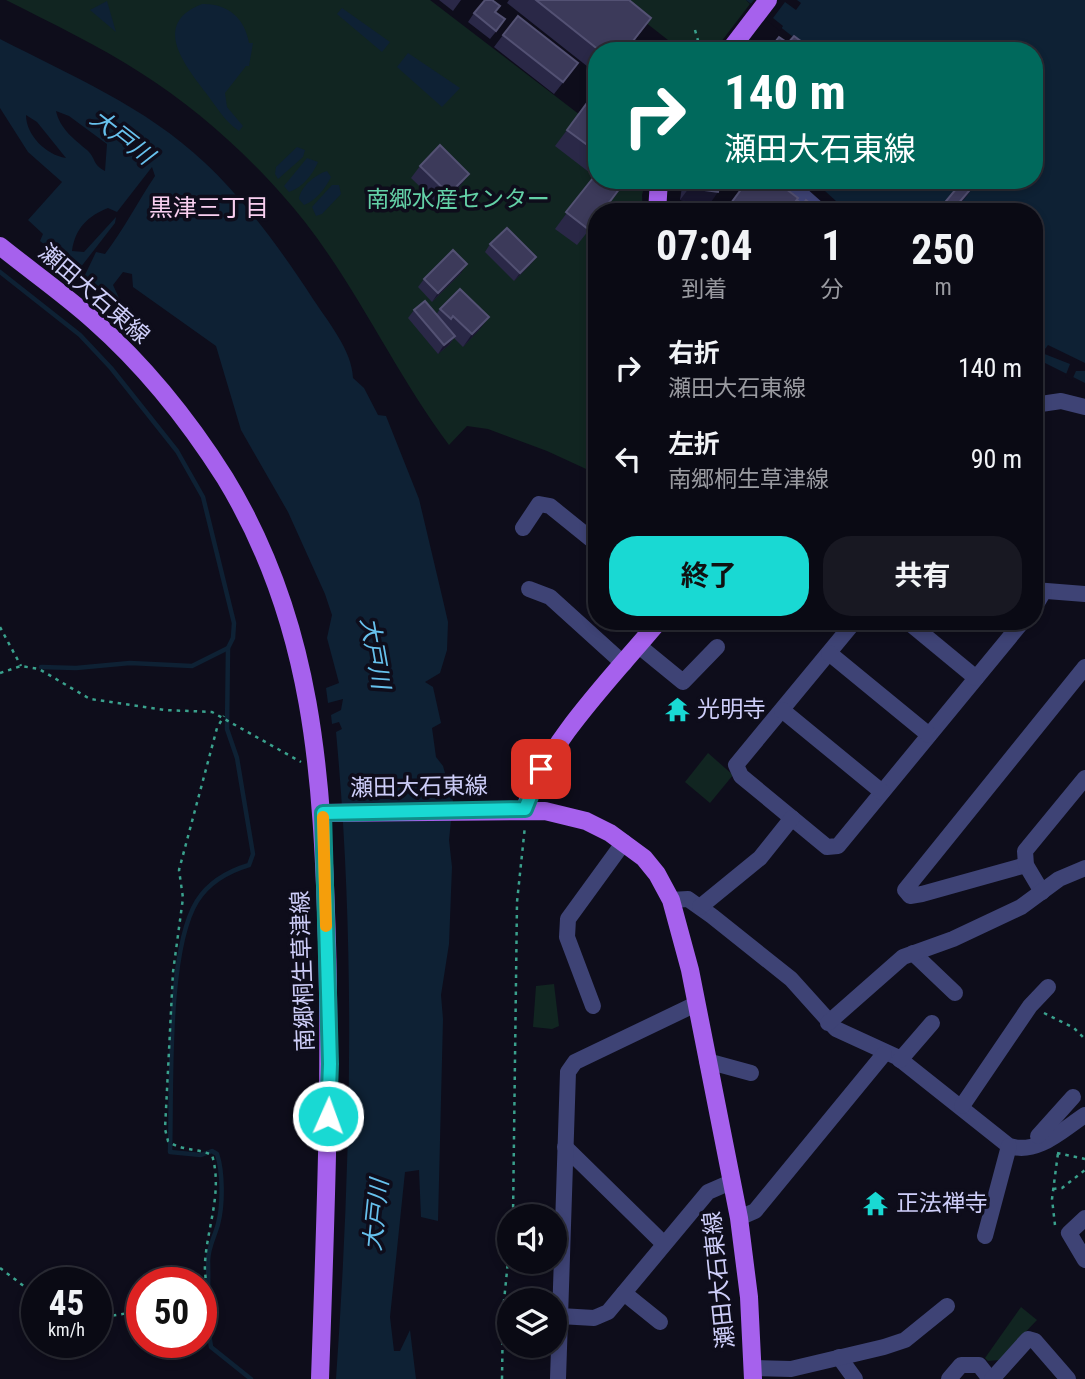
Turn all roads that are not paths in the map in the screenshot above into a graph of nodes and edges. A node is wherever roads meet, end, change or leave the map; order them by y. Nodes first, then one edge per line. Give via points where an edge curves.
1 (768, 0) edge
2 (736, 42) edge
3 (795, 189) edge
4 (811, 203) edge
5 (0, 246) edge
6 (1043, 404) edge
7 (1085, 407) edge
8 (523, 527) dead end
9 (588, 537) edge
10 (529, 589) dead end
11 (1043, 590) edge
12 (1085, 594) edge
13 (652, 630) edge
14 (848, 630) edge
15 (918, 630) edge
16 (1016, 630) edge
17 (639, 646) junction
18 (717, 647) dead end
19 (829, 653) junction
20 (624, 664) junction
21 (1085, 667) edge
22 (976, 678) junction
23 (782, 710) junction
24 (929, 735) junction
25 (1085, 778) edge
26 (882, 792) junction
27 (518, 809) junction
28 (330, 813) junction
29 (792, 818) junction
30 (624, 842) junction
31 (1026, 864) junction
32 (1085, 868) edge
33 (1042, 892) junction
34 (671, 900) junction
35 (699, 907) junction
36 (913, 953) junction
37 (1048, 987) dead end
38 (955, 993) dead end
39 (696, 1004) junction
40 (593, 1006) dead end
41 (828, 1023) junction
42 (932, 1023) dead end
43 (884, 1054) junction
44 (900, 1060) junction
45 (707, 1061) junction
46 (751, 1073) dead end
47 (1073, 1097) dead end
48 (961, 1106) junction
49 (1085, 1115) edge
50 (565, 1147) junction
51 (1017, 1147) junction
52 (731, 1182) junction
53 (739, 1218) junction
54 (1085, 1218) edge
55 (985, 1236) dead end
56 (664, 1244) junction
57 (1085, 1260) edge
58 (561, 1288) edge
59 (624, 1293) junction
60 (947, 1306) dead end
61 (567, 1316) edge
62 (660, 1322) dead end
63 (839, 1357) junction
64 (559, 1358) edge
65 (752, 1373) edge
66 (320, 1379) edge
67 (558, 1379) edge
68 (855, 1379) edge
69 (949, 1379) edge
70 (991, 1379) edge
71 (1068, 1379) edge

1 - 2 main road
3 - 4 street
5 - 28 main road, 瀬田大石東線 via 93,320 139,366 225,478 260,541 289,621
6 - 7 street via 1061,401
8 - 9 street via 539,504 550,506
10 - 20 street via 550,597
11 - 12 street
13 - 17 main road
14 - 19 street
15 - 22 street
16 - 22 street
17 - 18 street via 683,682
17 - 20 main road
19 - 23 street
19 - 24 street
20 - 27 main road via 551,754
21 - 31 street via 905,890 910,896 922,894
22 - 24 street
23 - 26 street
23 - 29 street via 736,765 741,776
24 - 26 street
25 - 31 street via 1025,851
26 - 29 street via 838,846 827,847
27 - 28 main road, 瀬田大石東線
27 - 30 main road, 瀬田大石東線 via 586,821
28 - 66 main road, 南郷桐生草津線 via 330,1064
29 - 35 street via 760,858
30 - 34 main road, 瀬田大石東線 via 657,874
30 - 40 street via 568,919 567,937
31 - 33 street
32 - 33 street
33 - 36 street via 990,922
34 - 35 street via 688,899
34 - 39 main road, 瀬田大石東線
35 - 41 street via 791,979
36 - 38 street
36 - 41 street
37 - 48 street
39 - 45 main road, 瀬田大石東線
39 - 50 street via 575,1062 568,1072
41 - 43 street
42 - 44 street
43 - 44 street
43 - 53 street via 755,1212
44 - 48 street
45 - 46 street
45 - 52 main road, 瀬田大石東線
47 - 51 street via 1051,1125
48 - 51 street
49 - 51 street via 1042,1144
50 - 56 street
50 - 58 street
51 - 55 street
52 - 53 main road, 瀬田大石東線
52 - 56 street via 708,1192
53 - 65 main road, 瀬田大石東線
54 - 57 street via 1069,1233
56 - 59 street
59 - 61 street via 608,1312 594,1318
59 - 62 street
60 - 63 street via 905,1340
63 - 65 street
63 - 68 street
64 - 67 street
69 - 70 street via 961,1364 979,1365
70 - 71 street via 1028,1339 1035,1341

